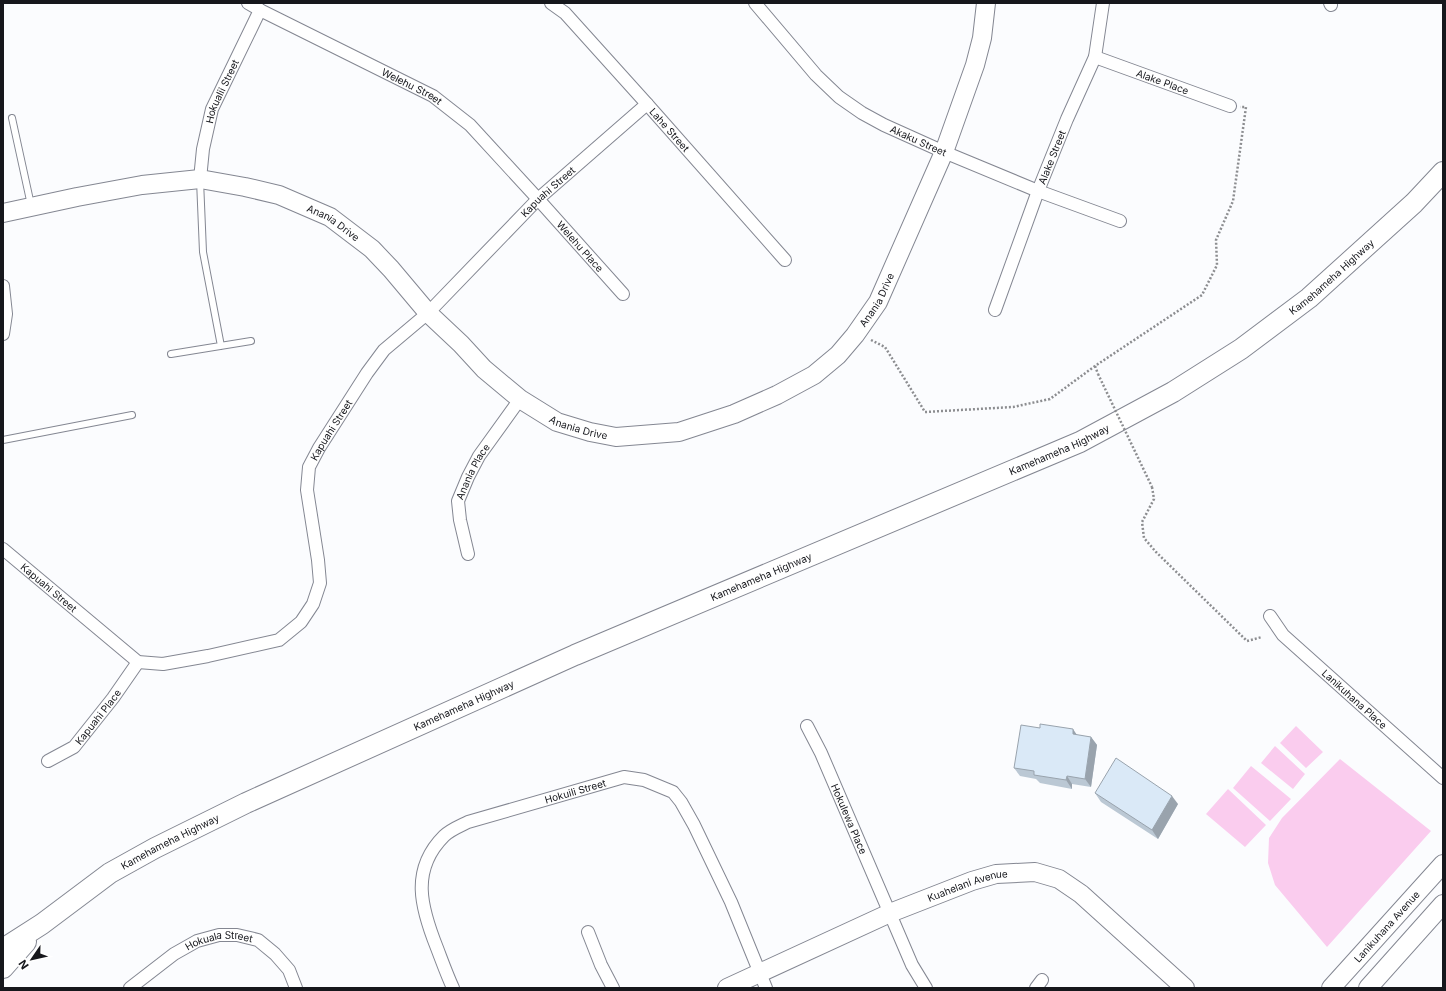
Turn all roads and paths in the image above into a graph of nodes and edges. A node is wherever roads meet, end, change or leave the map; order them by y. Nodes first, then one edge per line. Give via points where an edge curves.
1 (248, 3) edge
2 (551, 3) edge
3 (755, 3) edge
4 (986, 3) edge
5 (1103, 3) edge
6 (260, 10) junction
7 (1095, 57) junction
8 (647, 104) junction
9 (1233, 106) joint
10 (12, 118) dead end
11 (944, 152) junction
12 (1443, 172) edge
13 (200, 179) junction
14 (1038, 191) junction
15 (538, 199) junction
16 (32, 207) junction
17 (3, 213) edge
18 (1120, 222) dead end
19 (785, 260) dead end
20 (3, 286) edge
21 (623, 294) dead end
22 (995, 310) dead end
23 (428, 313) junction
24 (3, 334) edge
25 (871, 340) dead end
26 (251, 341) dead end
27 (221, 346) junction
28 (171, 354) dead end
29 (1095, 366) junction
30 (520, 399) junction
31 (132, 415) dead end
32 (3, 440) edge
33 (3, 549) edge
34 (468, 554) dead end
35 (1270, 616) dead end
36 (1262, 637) dead end
37 (138, 662) junction
38 (807, 726) dead end
39 (48, 761) dead end
40 (1443, 778) edge
41 (1443, 864) edge
42 (1443, 904) edge
43 (890, 912) junction
44 (42, 924) junction
45 (588, 932) dead end
46 (3, 949) edge
47 (3, 968) edge
48 (763, 980) edge
49 (130, 988) edge
50 (296, 988) edge
51 (452, 988) edge
52 (613, 988) edge
53 (727, 988) edge
54 (926, 988) edge
55 (1185, 988) edge
56 (1331, 988) edge
57 (1368, 988) edge

1 - 6 street, Welehu Street
2 - 8 street, Lahe Street via 565,13
3 - 11 street, Akaku Street via 816,75 840,97 884,126
4 - 11 street, Anania Drive via 982,38 975,65
5 - 7 street, Alake Street
6 - 13 street, Hokualii Street via 212,109 203,149
6 - 15 street, Welehu Street via 433,96 470,125
7 - 9 street, Alake Place
7 - 14 street, Alake Street
8 - 15 street, Kapuahi Street
8 - 19 street, Lahe Street
9 - 29 path via 1246,107 1233,201 1216,240 1217,266 1202,295
10 - 16 lane
11 - 14 street, Akaku Street
11 - 30 street, Anania Drive via 878,302 838,356 814,375 734,414 679,432 646,435 616,437 590,432 557,422
12 - 44 main road, Kamehameha Highway via 1414,203 1309,298 1229,357 1173,392 1086,438 575,655 246,803 110,873
13 - 16 street, Anania Drive via 142,185
13 - 23 street, Anania Drive via 245,186 279,195 330,217 372,249
13 - 27 lane via 203,252
14 - 18 street, Akaku Street
14 - 22 street, Alake Street
15 - 21 street, Welehu Place
15 - 23 street, Kapuahi Street
16 - 17 street, Anania Drive
20 - 24 street via 6,314
23 - 30 street, Anania Drive via 462,344 484,369
23 - 37 street, Kapuahi Street via 384,350 309,467 307,490 320,583 313,604 301,622 279,640 163,664
25 - 29 path via 885,347 925,412 1013,407 1050,399
26 - 27 lane
27 - 28 lane
29 - 36 path, bridge via 1152,487 1154,499 1142,522 1144,538 1247,641
30 - 34 street, Anania Place via 479,456 458,501
31 - 32 lane
33 - 37 street, Kapuahi Street
35 - 40 street, Lanikuhana Place via 1283,635
37 - 39 street, Kapuahi Place via 74,747
38 - 43 street, Hokulewa Place
41 - 56 street, Lanikuhana Avenue
42 - 57 street
43 - 48 street, Kuahelani Avenue
43 - 54 street, Hokulewa Place via 912,965
43 - 55 street, Kuahelani Avenue via 996,874 1035,872 1059,879 1081,894
44 - 46 main road, Kamehameha Highway
44 - 47 main road, Kamehameha Highway
45 - 52 street
48 - 51 street, Hokuili Street via 731,902 681,802 673,792 644,780 624,776 468,822 445,835 431,852 424,868 421,891 426,921
48 - 53 street, Kuahelani Avenue
49 - 50 street, Hokuala Street via 174,954 196,941 219,935 237,935 258,940 289,970

